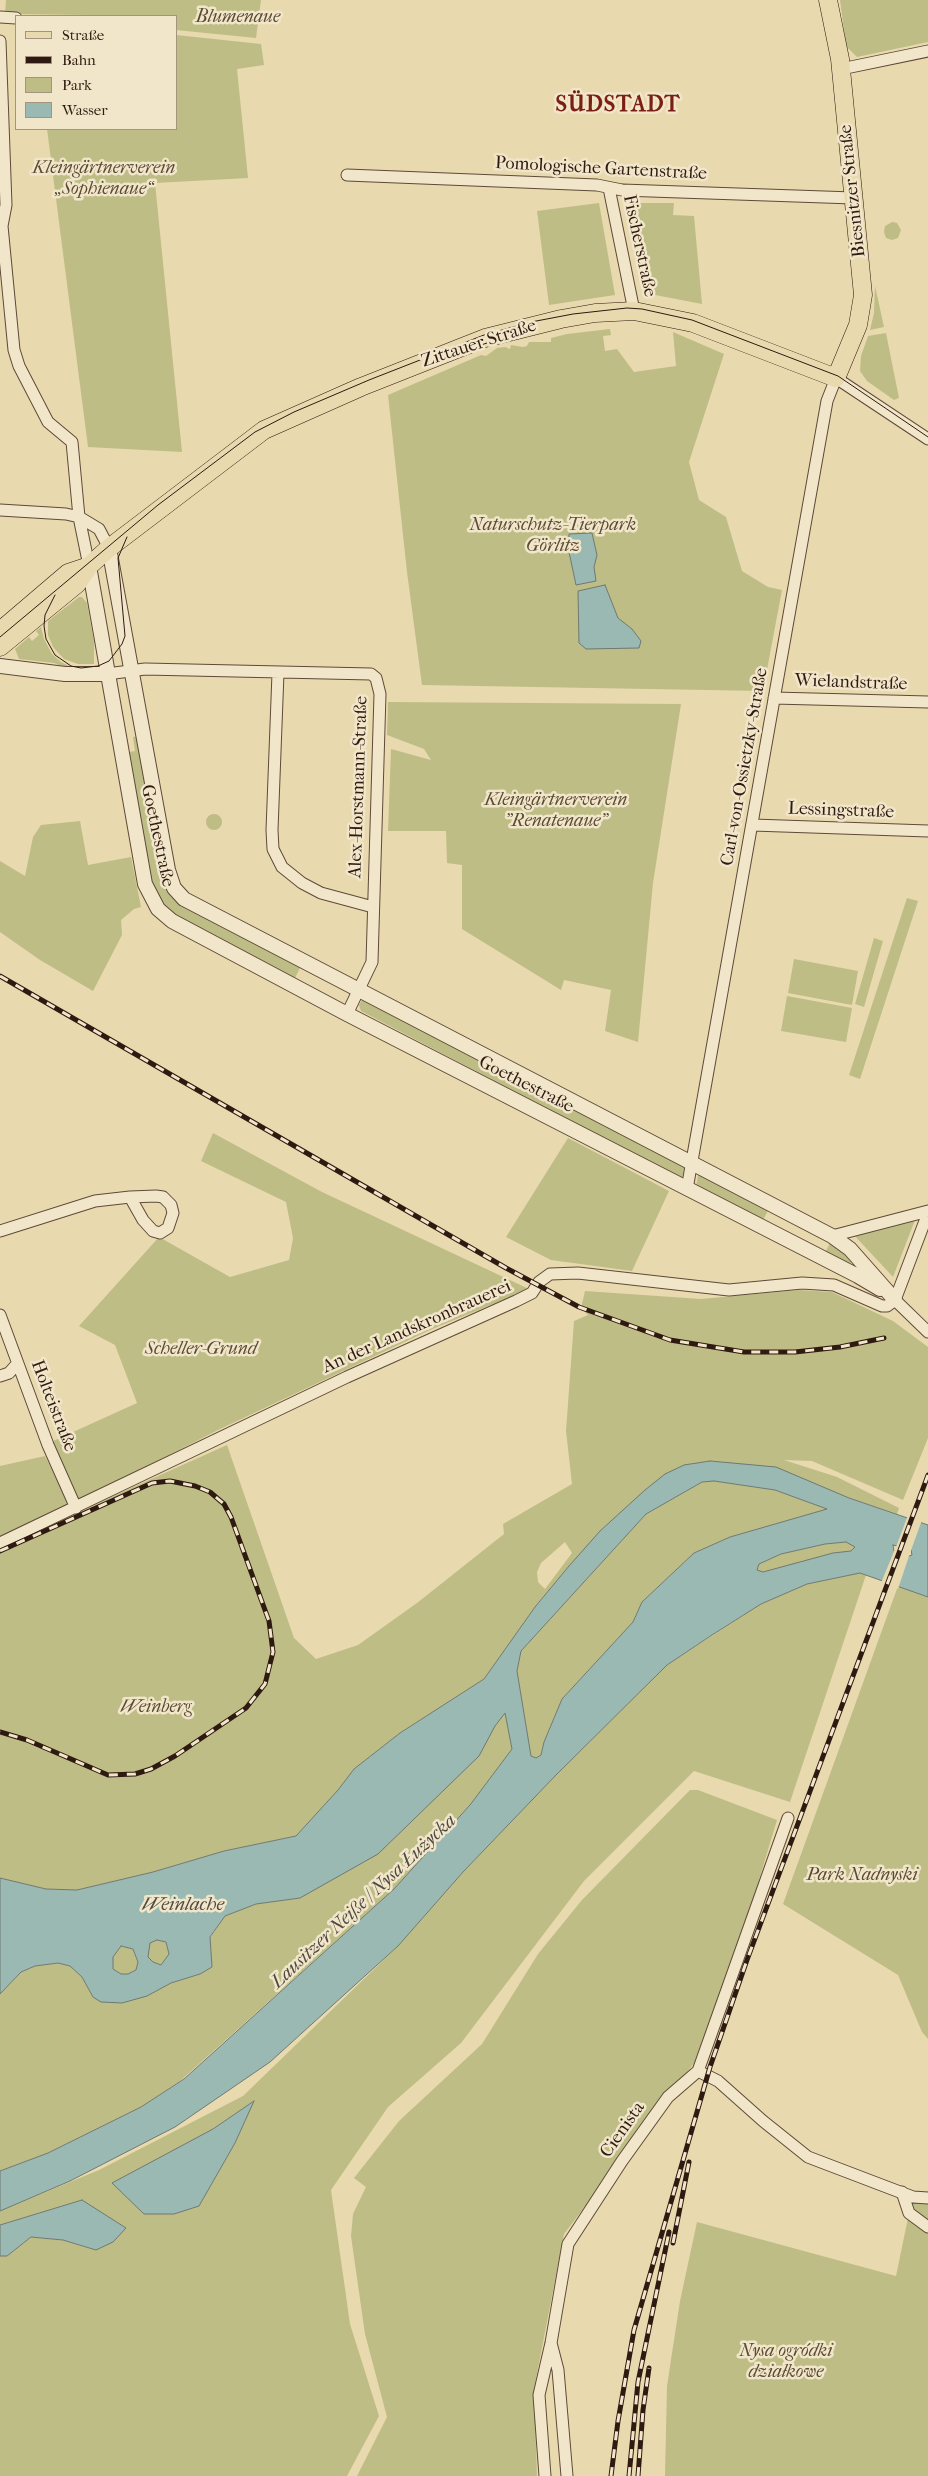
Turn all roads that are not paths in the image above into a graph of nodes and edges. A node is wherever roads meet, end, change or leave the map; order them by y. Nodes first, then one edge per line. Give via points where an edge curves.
1 (828, 0) edge
2 (0, 18) edge
3 (15, 18) edge
4 (0, 41) edge
5 (928, 51) edge
6 (841, 69) junction
7 (347, 174) dead end
8 (609, 188) junction
9 (853, 198) junction
10 (634, 311) junction
11 (836, 378) junction
12 (928, 439) edge
13 (0, 510) edge
14 (79, 517) junction
15 (109, 548) junction
16 (89, 566) junction
17 (0, 631) edge
18 (0, 647) edge
19 (0, 666) edge
20 (130, 671) junction
21 (278, 673) junction
22 (107, 674) junction
23 (774, 698) junction
24 (928, 702) edge
25 (753, 825) junction
26 (928, 832) edge
27 (373, 906) junction
28 (359, 990) junction
29 (347, 1014) junction
30 (692, 1163) junction
31 (687, 1189) junction
32 (130, 1197) dead end
33 (928, 1212) edge
34 (0, 1230) edge
35 (832, 1236) junction
36 (894, 1298) junction
37 (0, 1315) edge
38 (928, 1332) edge
39 (17, 1364) junction
40 (0, 1376) edge
41 (76, 1508) junction
42 (0, 1543) edge
43 (788, 1818) dead end
44 (698, 2071) junction
45 (902, 2192) junction
46 (928, 2198) edge
47 (928, 2227) edge
48 (551, 2343) junction
49 (545, 2476) edge
50 (567, 2476) edge

1 - 6 main road, Biesnitzer Straße
2 - 3 street
4 - 14 street via 6,205 2,226 14,350 48,422 72,442
5 - 6 street
6 - 9 main road, Biesnitzer Straße
7 - 8 street, Pomologische Gartenstraße
8 - 9 street, Pomologische Gartenstraße
8 - 10 street, Fischerstraße
9 - 11 main road, Biesnitzer Straße via 862,308 856,332
10 - 11 main road, Zittauer Straße via 693,323
10 - 15 main road, Zittauer Straße via 561,319 485,338 304,411 246,442
11 - 12 street, Zittauer Straße
11 - 23 street, Carl-von-Ossietzky-Straße via 827,401
13 - 14 street
14 - 15 street via 99,529
14 - 16 street
15 - 16 main road, Zittauer Straße
15 - 20 street, Goethestraße
16 - 17 main road, Zittauer Straße via 68,573
16 - 18 main road, Zittauer Straße via 77,584
16 - 22 street, Goethestraße
19 - 22 street via 65,674
20 - 21 street, Alex-Horstmann-Straße
20 - 22 street
20 - 28 street, Goethestraße via 174,888 192,904
21 - 27 street, Alex-Horstmann-Straße via 274,849 282,867 302,883 320,893
21 - 27 street, Alex-Horstmann-Straße via 371,674 376,678 380,689
22 - 29 street, Goethestraße via 145,884 154,905 172,921
23 - 24 street, Wielandstraße
23 - 25 street, Carl-von-Ossietzky-Straße
25 - 26 street, Lessingstraße
25 - 30 street, Carl-von-Ossietzky-Straße
27 - 28 street, Alex-Horstmann-Straße via 372,962
28 - 29 street
28 - 30 street, Goethestraße
29 - 31 street, Goethestraße
30 - 31 street
30 - 35 street, Goethestraße
31 - 36 street, Goethestraße via 858,1276
32 - 34 street via 95,1201
33 - 35 street
33 - 36 street
35 - 36 street, Goethestraße via 850,1249
36 - 38 street
36 - 41 street, An der Landskronbrauerei via 885,1307 834,1285 811,1283 729,1290 578,1273 550,1274 532,1293 516,1302 346,1378
37 - 39 street, Holteistraße
39 - 40 street
39 - 41 street, Holteistraße
41 - 42 street, An der Landskronbrauerei
43 - 44 street
44 - 45 street via 718,2082 808,2157
44 - 48 street, Cienista via 668,2097 568,2244
45 - 46 street
45 - 47 street via 909,2212
48 - 49 street, Cienista via 539,2395
48 - 50 street via 558,2370

